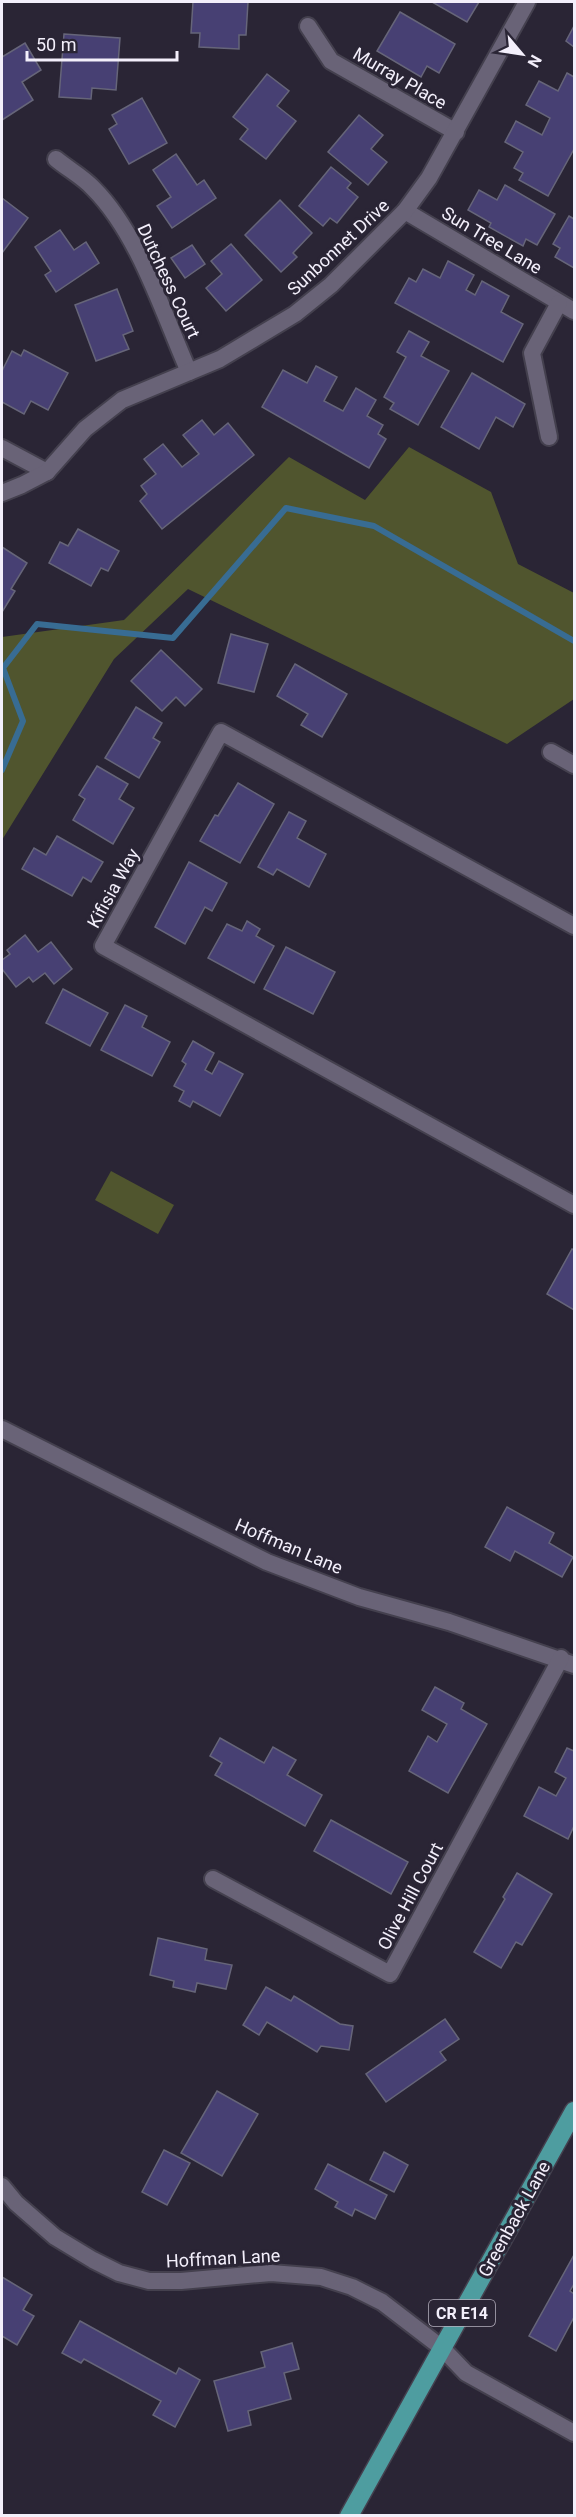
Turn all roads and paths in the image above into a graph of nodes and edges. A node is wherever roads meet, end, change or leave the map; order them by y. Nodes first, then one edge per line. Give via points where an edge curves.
1 (527, 2) edge
2 (308, 26) dead end
3 (456, 132) junction
4 (56, 159) dead end
5 (405, 211) junction
6 (559, 303) junction
7 (574, 311) edge
8 (189, 372) junction
9 (549, 436) dead end
10 (2, 448) edge
11 (47, 471) junction
12 (2, 493) edge
13 (551, 752) dead end
14 (574, 765) edge
15 (574, 926) edge
16 (574, 1205) edge
17 (2, 1429) edge
18 (568, 1661) edge
19 (213, 1879) dead end
20 (574, 2111) edge
21 (2, 2187) edge
22 (442, 2348) junction
23 (574, 2433) edge
24 (349, 2516) edge

1 - 3 street, Sunbonnet Drive
2 - 3 street, Murray Place via 331,61
3 - 5 street, Sunbonnet Drive
4 - 8 street, Dutchess Court via 92,187 117,216
5 - 6 street, Sun Tree Lane
5 - 8 street, Sunbonnet Drive via 331,285 295,314 220,359
6 - 7 street, Sun Tree Lane
6 - 9 street via 532,353
8 - 11 street, Sunbonnet Drive via 122,400 106,411
10 - 11 street
11 - 12 street, Sunbonnet Drive
13 - 14 street
15 - 16 street, Kifisia Way via 221,732 103,946
17 - 18 street, Hoffman Lane via 277,1566 359,1597
18 - 19 street, Olive Hill Court via 390,1974
20 - 22 main road, Greenback Lane / CR E14
21 - 22 street, Hoffman Lane via 55,2237 118,2273 149,2281 271,2273 321,2277 382,2302
22 - 23 street, Hoffman Lane via 466,2373
22 - 24 main road, Greenback Lane / CR E14

